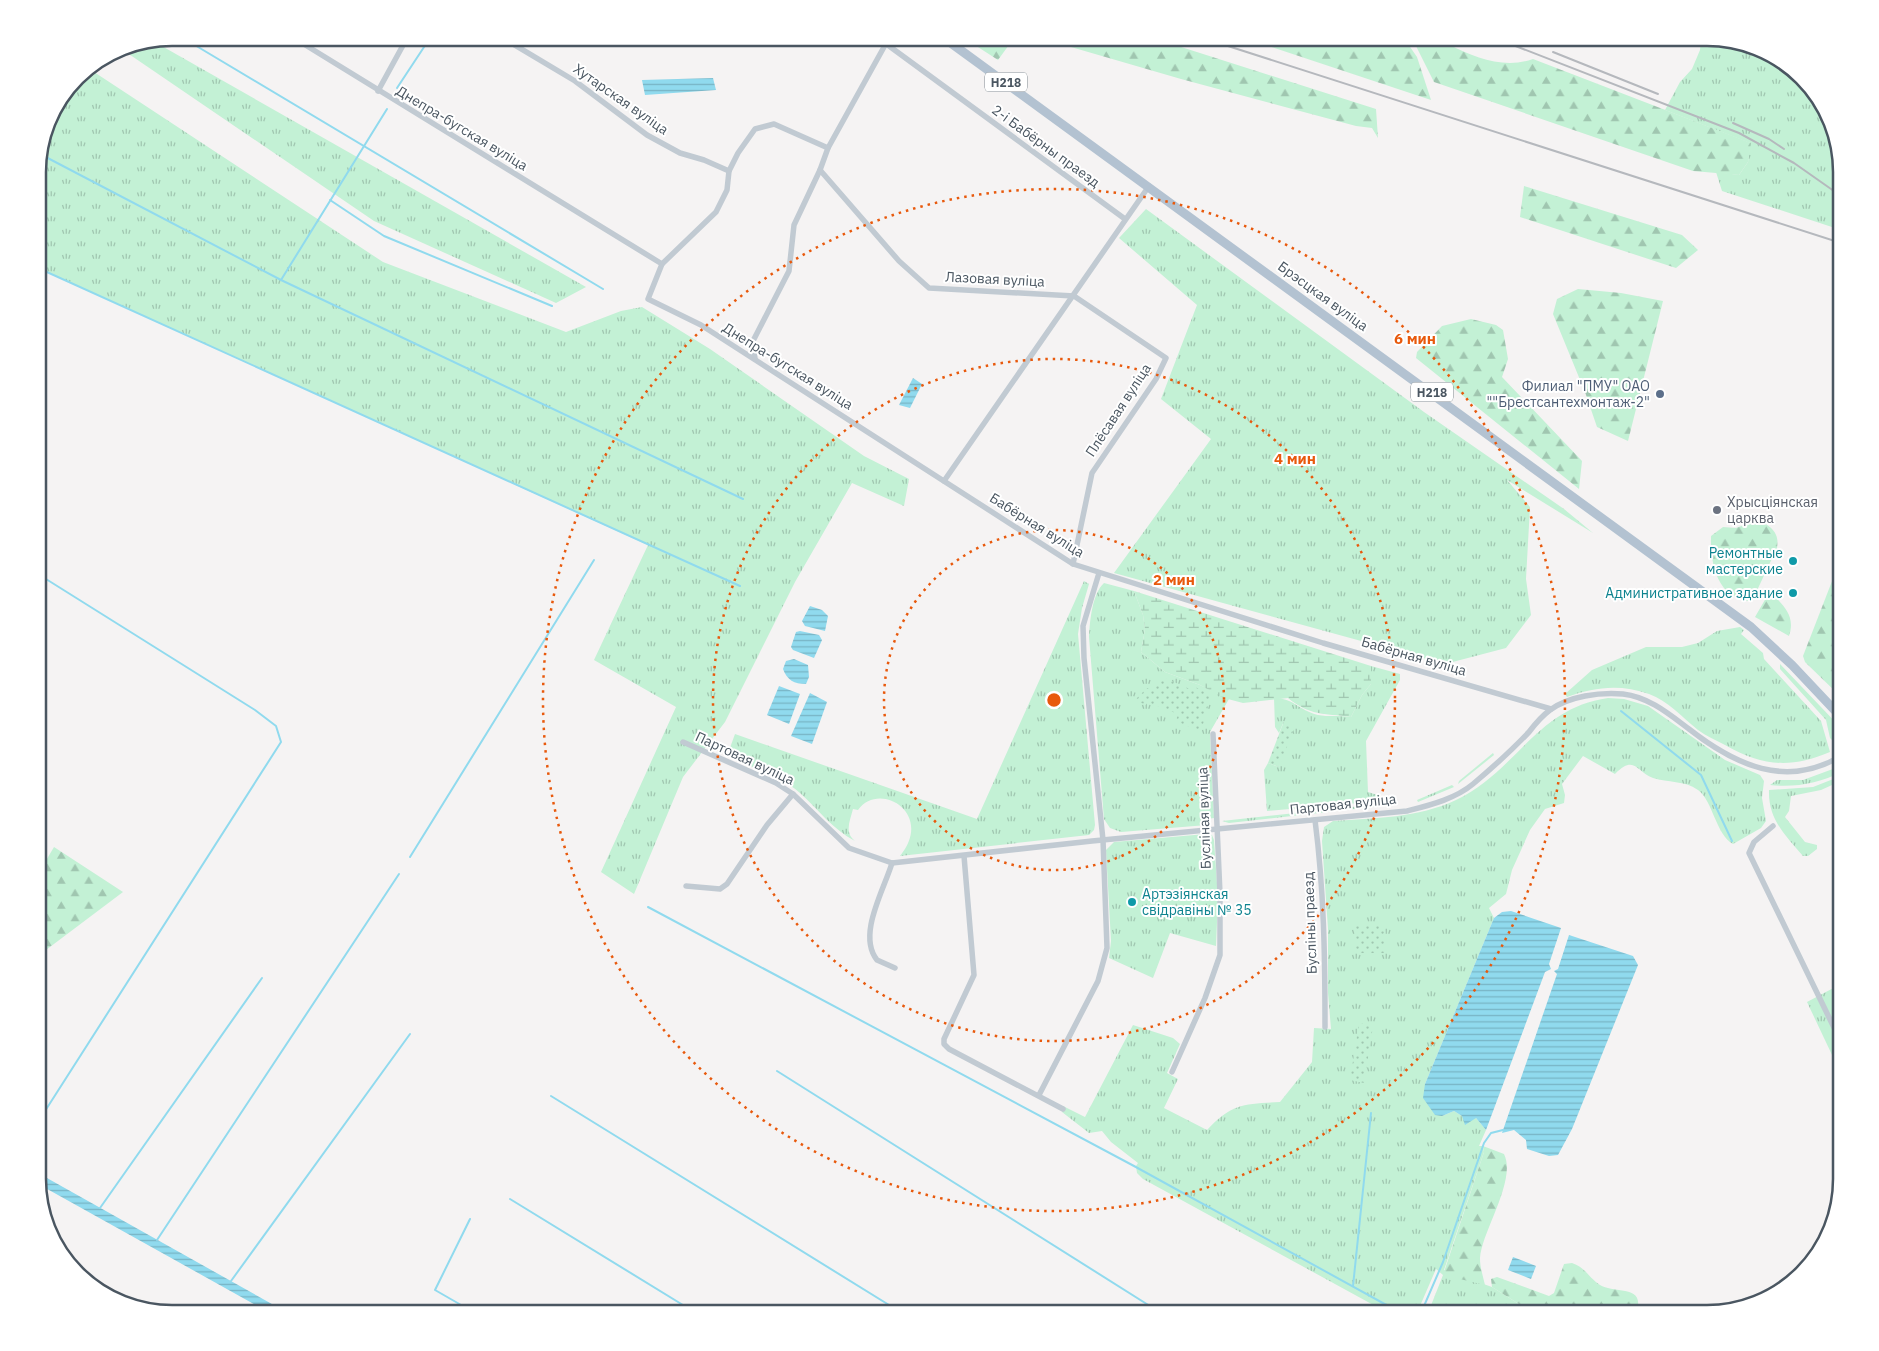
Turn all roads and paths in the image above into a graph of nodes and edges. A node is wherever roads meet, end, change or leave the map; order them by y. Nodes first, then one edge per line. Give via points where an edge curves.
1 (956, 46) edge
2 (308, 47) edge
3 (402, 47) edge
4 (518, 47) edge
5 (883, 47) edge
6 (896, 47) edge
7 (378, 91) junction
8 (828, 148) junction
9 (820, 170) junction
10 (729, 171) junction
11 (1149, 186) junction
12 (1125, 219) junction
13 (662, 264) junction
14 (1074, 296) junction
15 (755, 359) junction
16 (944, 481) junction
17 (1073, 564) junction
18 (1100, 573) junction
19 (1833, 708) edge
20 (1551, 709) junction
21 (1213, 734) dead end
22 (682, 742) dead end
23 (1833, 759) edge
24 (793, 794) junction
25 (1315, 820) junction
26 (1773, 826) dead end
27 (1216, 828) junction
28 (1103, 840) junction
29 (964, 856) junction
30 (892, 863) junction
31 (686, 886) dead end
32 (895, 968) dead end
33 (1833, 1024) edge
34 (1325, 1027) dead end
35 (1172, 1072) dead end
36 (1039, 1095) junction
37 (1063, 1109) dead end

1 - 11 main road, Брэсцкая вуліца / Н218
2 - 7 street, Днепра-бугская вуліца
3 - 7 street, Днепра-бугская вуліца
4 - 10 street, Хутарская вуліца via 575,81 647,135 680,153
5 - 8 street
6 - 12 street, 2-і Бабёрны праезд
7 - 13 street, Днепра-бугская вуліца
8 - 9 street
8 - 10 street via 774,124 755,129
9 - 14 street, Лазовая вуліца via 898,261 929,288
9 - 15 street via 794,225 789,272 753,341
10 - 13 street, Днепра-бугская вуліца via 727,190 716,212
11 - 12 street
11 - 19 main road, Брэсцкая вуліца / Н218 via 1751,628
12 - 14 street
13 - 15 street, Днепра-бугская вуліца via 648,299 701,325
14 - 16 street
14 - 17 street, Плёсавая вуліца via 1166,358 1156,379 1092,473
15 - 16 street, Днепра-бугская вуліца
16 - 17 street, Бабёрная вуліца
17 - 18 street, Бабёрная вуліца
18 - 20 street, Бабёрная вуліца
18 - 28 street via 1083,626
20 - 23 street via 1572,700 1601,694 1624,694 1659,707 1703,740 1758,768 1774,772 1805,770
20 - 25 street, Партовая вуліца via 1473,784 1456,794 1434,804 1407,810
21 - 27 street, Бусліная вуліца
22 - 24 street, Партовая вуліца via 776,783
24 - 30 street, Партовая вуліца via 849,848
24 - 31 street via 726,884 720,889
25 - 27 street, Партовая вуліца
25 - 34 street, Бусліны праезд via 1325,926
26 - 33 street via 1754,842 1749,853
27 - 28 street, Партовая вуліца
27 - 35 street, Бусліная вуліца via 1220,955
28 - 29 street, Партовая вуліца
28 - 36 street via 1107,937 1104,962 1098,981
29 - 30 street, Партовая вуліца
29 - 36 street via 974,976 944,1039 949,1049
30 - 32 street via 872,917 870,946 877,960
36 - 37 street

